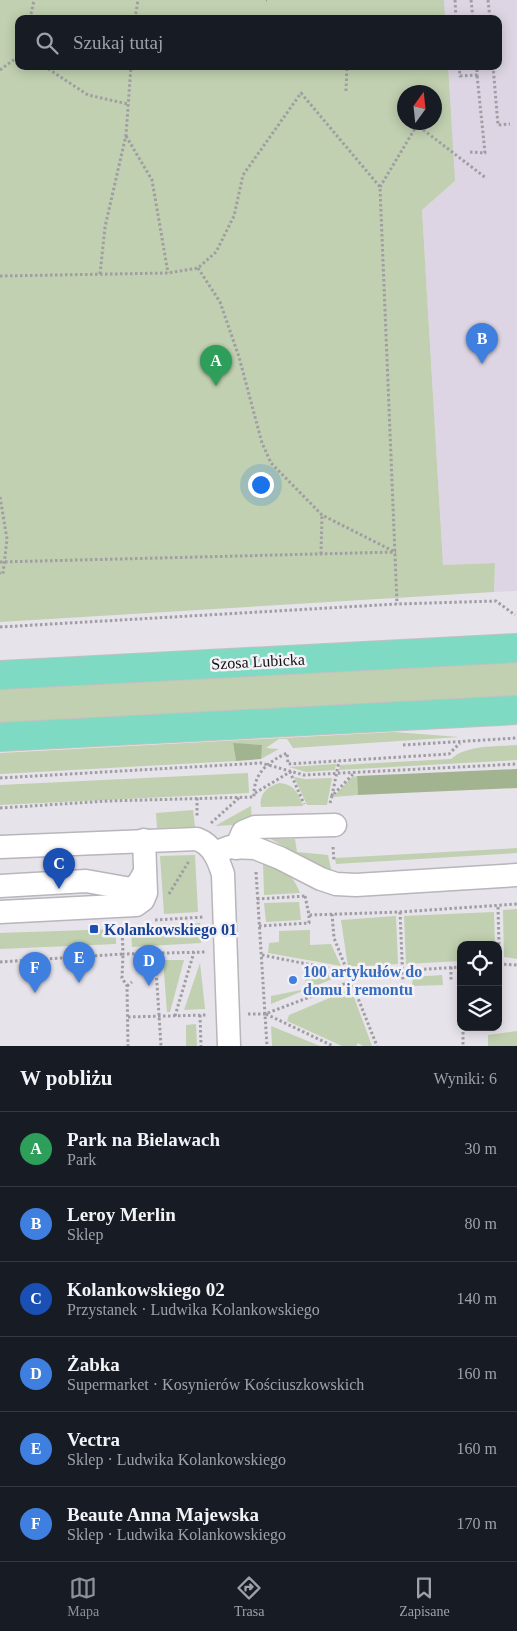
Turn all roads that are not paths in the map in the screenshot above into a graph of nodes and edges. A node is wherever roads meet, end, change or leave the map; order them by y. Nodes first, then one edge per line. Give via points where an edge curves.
1 (514, 636) edge
2 (0, 675) edge
3 (517, 710) edge
4 (0, 737) edge
5 (326, 825) road end
6 (144, 840) junction
7 (222, 843) junction
8 (0, 847) edge
9 (145, 872) junction
10 (517, 875) edge
11 (0, 886) edge
12 (0, 912) edge
13 (229, 1046) edge

1 - 2 main road, Szosa Lubicka
3 - 4 main road
5 - 7 street
6 - 7 street
6 - 8 street
6 - 9 street
7 - 10 street via 280,858 329,881 356,884
7 - 13 street
9 - 11 street via 131,889 86,881
9 - 12 street via 145,896 134,905

